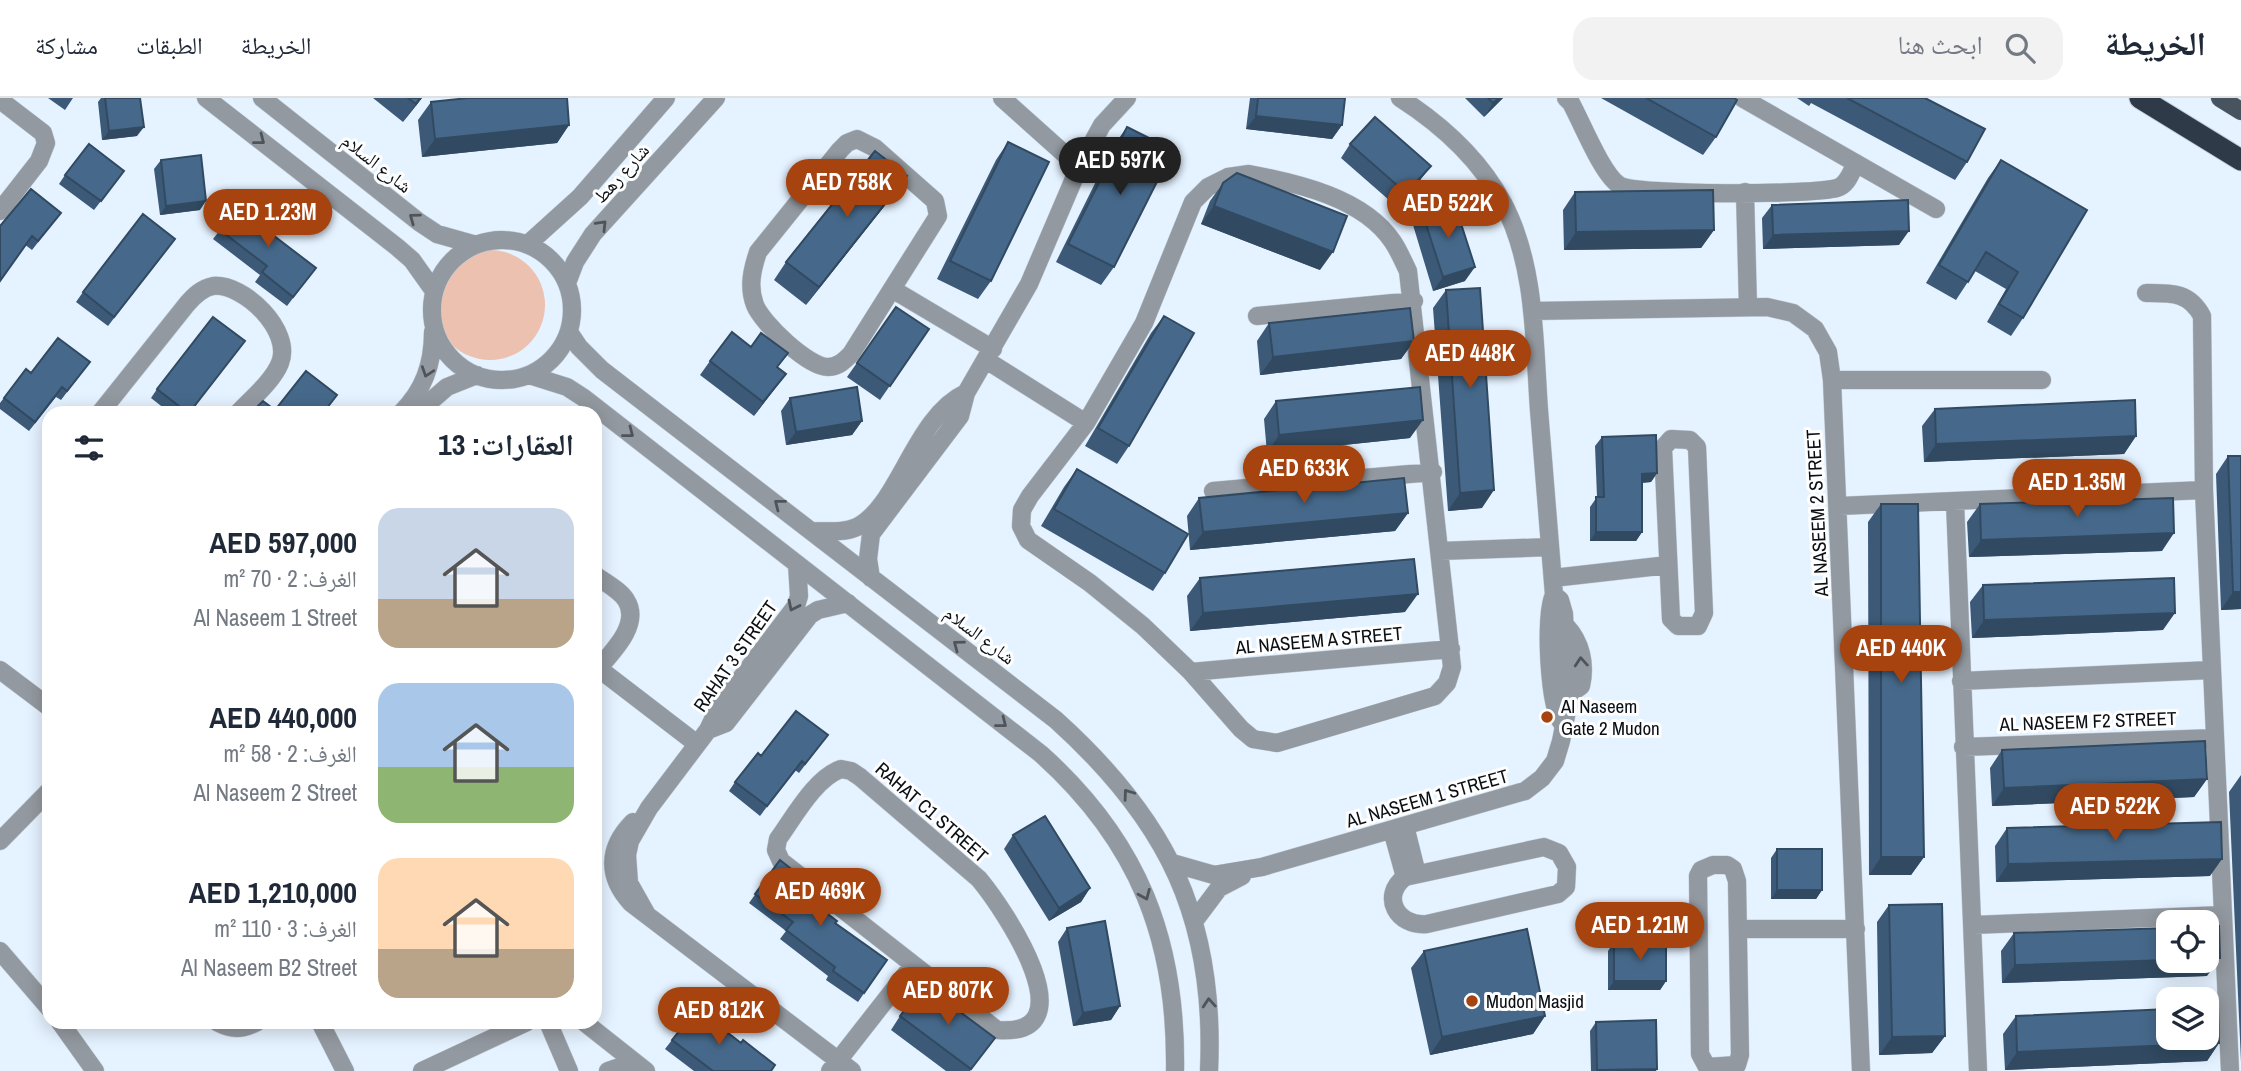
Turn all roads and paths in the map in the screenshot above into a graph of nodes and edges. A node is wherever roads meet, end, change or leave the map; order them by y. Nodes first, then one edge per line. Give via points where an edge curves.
1 (206, 98) edge
2 (262, 98) edge
3 (666, 98) edge
4 (716, 98) edge
5 (1002, 98) edge
6 (1127, 98) edge
7 (1401, 98) edge
8 (1742, 98) edge
9 (2140, 98) edge
10 (2160, 98) edge
11 (2220, 98) edge
12 (0, 100) edge
13 (1570, 100) edge
14 (2241, 111) edge
15 (2241, 152) edge
16 (2241, 160) edge
17 (1856, 163) junction
18 (1079, 167) junction
19 (1745, 192) junction
20 (1936, 209) dead end
21 (0, 211) edge
22 (528, 244) junction
23 (475, 245) junction
24 (567, 283) junction
25 (892, 289) junction
26 (434, 291) junction
27 (2146, 293) dead end
28 (1414, 301) junction
29 (1748, 307) junction
30 (1532, 311) junction
31 (1257, 317) dead end
32 (433, 325) junction
33 (569, 332) junction
34 (989, 355) junction
35 (477, 375) junction
36 (529, 375) junction
37 (1832, 380) junction
38 (2042, 380) dead end
39 (966, 393) junction
40 (106, 406) edge
41 (244, 406) edge
42 (406, 406) edge
43 (425, 406) edge
44 (594, 406) edge
45 (602, 412) edge
46 (1086, 423) junction
47 (929, 426) junction
48 (944, 438) junction
49 (910, 469) junction
50 (1433, 472) junction
51 (2204, 490) junction
52 (1213, 491) dead end
53 (1955, 502) junction
54 (1839, 506) junction
55 (813, 531) junction
56 (1550, 547) junction
57 (1440, 551) junction
58 (797, 564) junction
59 (1668, 565) junction
60 (871, 578) junction
61 (602, 580) edge
62 (1554, 587) junction
63 (848, 603) junction
64 (1566, 626) junction
65 (775, 647) junction
66 (1451, 649) junction
67 (1559, 651) junction
68 (602, 664) edge
69 (0, 670) edge
70 (2212, 670) junction
71 (1191, 672) junction
72 (602, 673) edge
73 (1961, 681) junction
74 (1568, 695) junction
75 (42, 702) edge
76 (1562, 723) junction
77 (702, 737) junction
78 (2215, 738) junction
79 (1963, 747) junction
80 (42, 798) edge
81 (1398, 828) junction
82 (0, 841) edge
83 (1172, 863) junction
84 (1262, 867) junction
85 (1411, 876) junction
86 (2223, 915) junction
87 (1195, 920) junction
88 (1973, 925) junction
89 (1739, 929) junction
90 (1856, 929) junction
91 (0, 951) edge
92 (913, 965) junction
93 (42, 1000) edge
94 (65, 1029) edge
95 (324, 1029) edge
96 (512, 1029) edge
97 (551, 1029) edge
98 (593, 1029) edge
99 (640, 1066) edge
100 (840, 1067) edge
101 (95, 1071) edge
102 (345, 1071) edge
103 (422, 1071) edge
104 (569, 1071) edge
105 (608, 1071) edge
106 (1175, 1071) edge
107 (1209, 1071) edge
108 (1861, 1071) edge
109 (1978, 1071) edge
110 (2230, 1071) edge

1 -> 26 street via 404,253
23 -> 2 street, شارع السلام via 437,234 419,222
3 - 22 street, شارع رهط via 580,197
24 -> 4 street, شارع رهط via 593,234
5 - 18 street
6 - 18 street via 1102,125
7 - 30 street, AL NASEEM 1 STREET via 1433,118 1472,158 1503,204 1523,260
8 - 17 street
9 - 16 highway
10 - 15 highway
11 - 14 main road
12 - 21 street via 43,133 46,143 39,161
13 - 19 street via 1619,185 1640,191
17 - 19 street via 1838,188
17 - 20 street
18 - 34 street via 1029,284
19 - 29 street
22 - 23 street via 493,240
22 - 24 street via 551,260
23 - 26 street via 450,264
24 - 33 street via 572,299
25 - 25 street via 938,216 938,208 875,148 857,139 840,150 758,252 751,288 764,321 818,366 831,367 851,354
25 - 34 street
26 - 32 street
27 - 51 street via 2184,295 2202,317
28 - 31 street
28 - 46 street via 1398,251 1369,216 1340,200 1271,178 1228,177 1193,202 1144,323
28 - 50 street
29 - 30 street, AL NASEEM 2 STREET
29 - 37 street, AL NASEEM 2 STREET via 1793,313 1815,329 1828,352
30 - 56 street, AL NASEEM 1 STREET
32 - 35 street via 449,356
32 -> 42 street via 433,354 424,383
33 - 36 street via 560,350
55 -> 33 street, شارع السلام via 602,370
34 - 39 street
34 - 46 street
35 - 36 street via 494,380
35 - 43 street via 447,387
36 -> 44 street via 558,383
37 - 38 street
37 - 54 street, AL NASEEM 2 STREET
39 - 47 street via 943,408
39 - 48 street via 960,416
40 - 41 street via 187,304 212,286 229,288 280,331 284,348 280,365
45 -> 58 street
46 - 71 street via 1030,496 1022,510 1021,526 1028,540 1132,617
47 - 48 street
47 - 49 street
48 - 49 street
49 - 55 street via 867,520 845,531
49 - 60 street via 871,534
50 - 52 street
50 - 57 street
51 - 53 street
51 - 70 street
53 - 54 street
53 - 73 street
54 - 90 street, AL NASEEM 2 STREET
55 - 60 street, شارع السلام
56 - 57 street
56 - 62 street, AL NASEEM 1 STREET
57 - 66 street
58 - 63 street
58 -> 65 street, RAHAT 3 STREET via 799,596
59 - 59 street via 1663,448 1671,439 1690,440 1697,447 1699,479 1704,618 1698,625 1678,626 1671,619
59 - 62 street
83 -> 60 street, شارع السلام via 1129,795 1091,751
61 - 68 street via 625,598 631,613 629,629
62 - 64 street, AL NASEEM 1 STREET
62 - 67 street, AL NASEEM 1 STREET via 1550,607
63 - 65 street, RAHAT 3 STREET via 818,610
63 -> 106 street via 1041,754 1076,785 1106,821 1131,861 1152,915 1171,989
64 - 67 street, AL NASEEM 1 STREET
74 -> 64 street via 1581,686 1583,676 1580,648
65 - 77 street, RAHAT 3 STREET via 744,687 714,715
66 - 71 street, AL NASEEM A STREET
66 - 71 street via 1450,675 1435,696 1277,743 1253,738 1241,729
67 - 74 street, AL NASEEM 1 STREET
67 - 76 street, AL NASEEM 1 STREET via 1553,706
69 - 75 street
70 - 73 street
70 - 78 street
72 - 77 street
73 - 79 street
74 - 76 street, AL NASEEM 1 STREET
76 - 81 street, AL NASEEM 1 STREET via 1555,761 1525,791
77 - 100 street, RAHAT 3 STREET via 649,808 619,838 612,855 612,873 619,890
78 - 79 street, AL NASEEM F2 STREET
78 - 86 street
79 - 88 street
80 - 82 street
81 - 84 street, AL NASEEM 1 STREET
81 - 85 street
83 - 84 street, AL NASEEM 1 STREET via 1213,875
83 - 87 street, شارع السلام
84 - 87 street, AL NASEEM 1 STREET via 1219,888
85 - 85 street via 1397,883 1394,901 1396,912 1415,926 1549,898 1566,887 1569,877 1559,853 1544,847
86 - 88 street
86 - 110 street
107 -> 87 street, شارع السلام via 1209,999
88 - 109 street
89 - 89 street via 1737,875 1727,865 1707,866 1698,876 1700,1054 1707,1067 1732,1067 1740,1060
89 - 90 street
90 - 108 street, AL NASEEM 2 STREET
91 - 93 street
92 - 92 street, RAHAT C1 STREET via 997,1030 1022,1028 1040,1010 1042,993 1016,934 979,879 851,771 830,773 778,839 780,861
92 - 100 street
94 - 101 street
95 - 102 street
96 - 103 street
97 - 104 street
98 - 99 street
99 - 105 street

